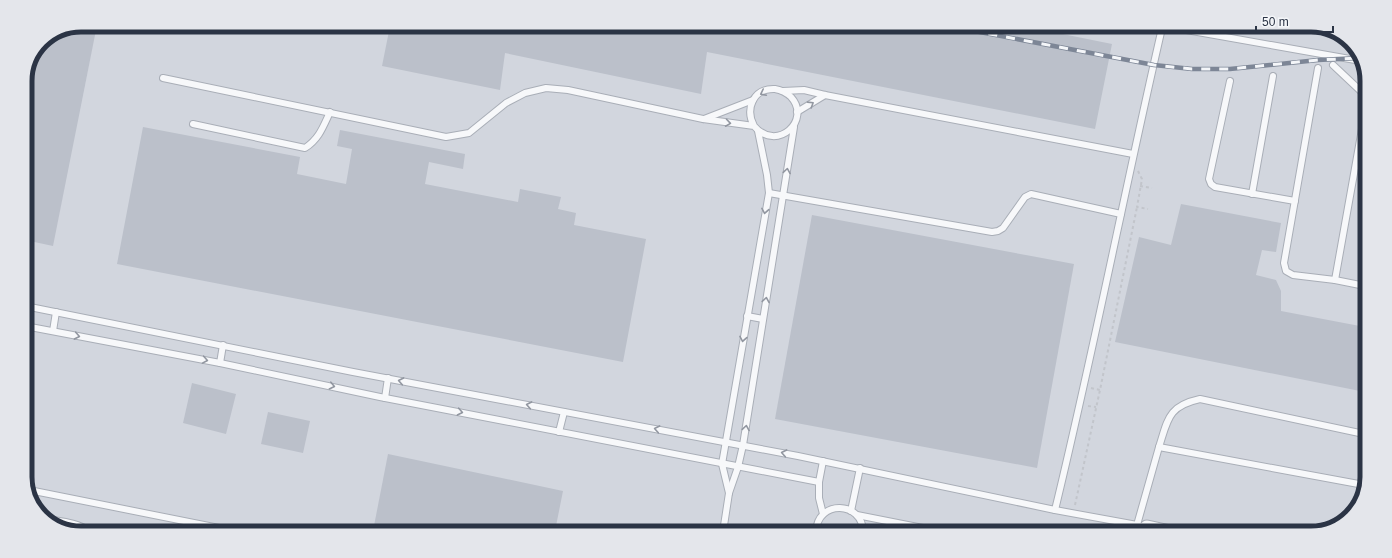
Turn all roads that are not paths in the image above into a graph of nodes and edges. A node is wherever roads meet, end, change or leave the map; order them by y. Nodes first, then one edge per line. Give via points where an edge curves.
1 (1161, 32) edge
2 (1198, 32) edge
3 (1355, 60) edge
4 (1334, 65) dead end
5 (1318, 68) dead end
6 (1273, 76) dead end
7 (163, 78) dead end
8 (1230, 81) dead end
9 (1360, 90) edge
10 (783, 91) junction
11 (825, 95) junction
12 (753, 100) junction
13 (330, 112) junction
14 (797, 112) junction
15 (703, 119) junction
16 (193, 124) dead end
17 (794, 125) junction
18 (756, 129) junction
19 (1360, 139) edge
20 (1133, 154) junction
21 (769, 194) junction
22 (1252, 194) junction
23 (783, 197) junction
24 (1295, 201) junction
25 (1121, 214) junction
26 (1335, 280) junction
27 (1360, 285) edge
28 (32, 307) edge
29 (56, 312) junction
30 (747, 316) junction
31 (763, 319) junction
32 (32, 327) edge
33 (53, 331) junction
34 (223, 345) junction
35 (220, 363) junction
36 (388, 378) junction
37 (385, 398) junction
38 (564, 412) junction
39 (559, 432) junction
40 (1360, 433) edge
41 (725, 442) junction
42 (743, 445) junction
43 (1159, 447) junction
44 (823, 461) junction
45 (722, 464) junction
46 (738, 466) junction
47 (860, 468) junction
48 (819, 482) junction
49 (1359, 484) edge
50 (35, 491) edge
51 (729, 493) junction
52 (851, 510) junction
53 (1055, 510) junction
54 (824, 514) junction
55 (857, 515) junction
56 (65, 522) edge
57 (79, 526) edge
58 (208, 526) edge
59 (724, 526) edge
60 (818, 526) edge
61 (862, 526) edge
62 (913, 526) edge
63 (1131, 526) edge
64 (1141, 526) edge

1 - 20 lane
2 - 3 lane
4 - 9 lane
5 - 24 lane
6 - 22 lane
7 - 13 lane
8 - 22 lane via 1210,179 1215,187
10 - 11 lane via 804,90
10 -> 12 lane via 763,91
10 - 14 lane via 793,99
14 -> 11 lane
11 - 20 lane
12 - 15 lane
12 - 18 lane via 750,113
13 - 15 lane via 446,137 469,134 506,103 525,93 546,88 568,90
13 - 16 lane via 318,138 305,148
14 - 17 lane
15 -> 18 lane
17 - 18 lane via 784,134 777,136
23 -> 17 lane
18 - 21 lane
19 - 26 lane
20 - 25 lane
21 - 23 lane
21 -> 30 lane
22 - 24 lane
23 - 25 lane via 992,232 1003,228 1025,197 1031,194
31 -> 23 lane
24 - 26 lane via 1284,263 1286,271 1293,275
25 - 53 lane via 1081,404
26 - 27 lane
28 - 29 lane
29 - 33 lane
29 - 34 lane
30 - 31 lane
30 -> 41 lane
42 -> 31 lane
32 - 33 lane
33 -> 35 lane
34 - 35 lane
34 - 36 lane
35 -> 37 lane
36 - 37 lane
38 -> 36 lane
37 -> 39 lane
38 - 39 lane
41 -> 38 lane
39 - 45 lane
40 - 43 lane via 1200,399 1177,406 1169,416
41 - 42 lane
41 - 45 lane
44 -> 42 lane
42 - 46 lane
43 - 49 lane
43 - 64 lane
44 - 47 lane
44 - 48 lane
45 - 46 lane
45 - 51 lane
46 - 48 lane
46 - 51 lane
47 - 52 lane
47 - 53 lane
48 - 54 lane via 819,498
50 - 58 lane
51 - 59 lane
52 - 54 lane via 836,508
52 - 55 lane
53 - 63 lane
54 - 60 lane
55 - 61 lane
55 - 62 lane
56 - 57 lane

